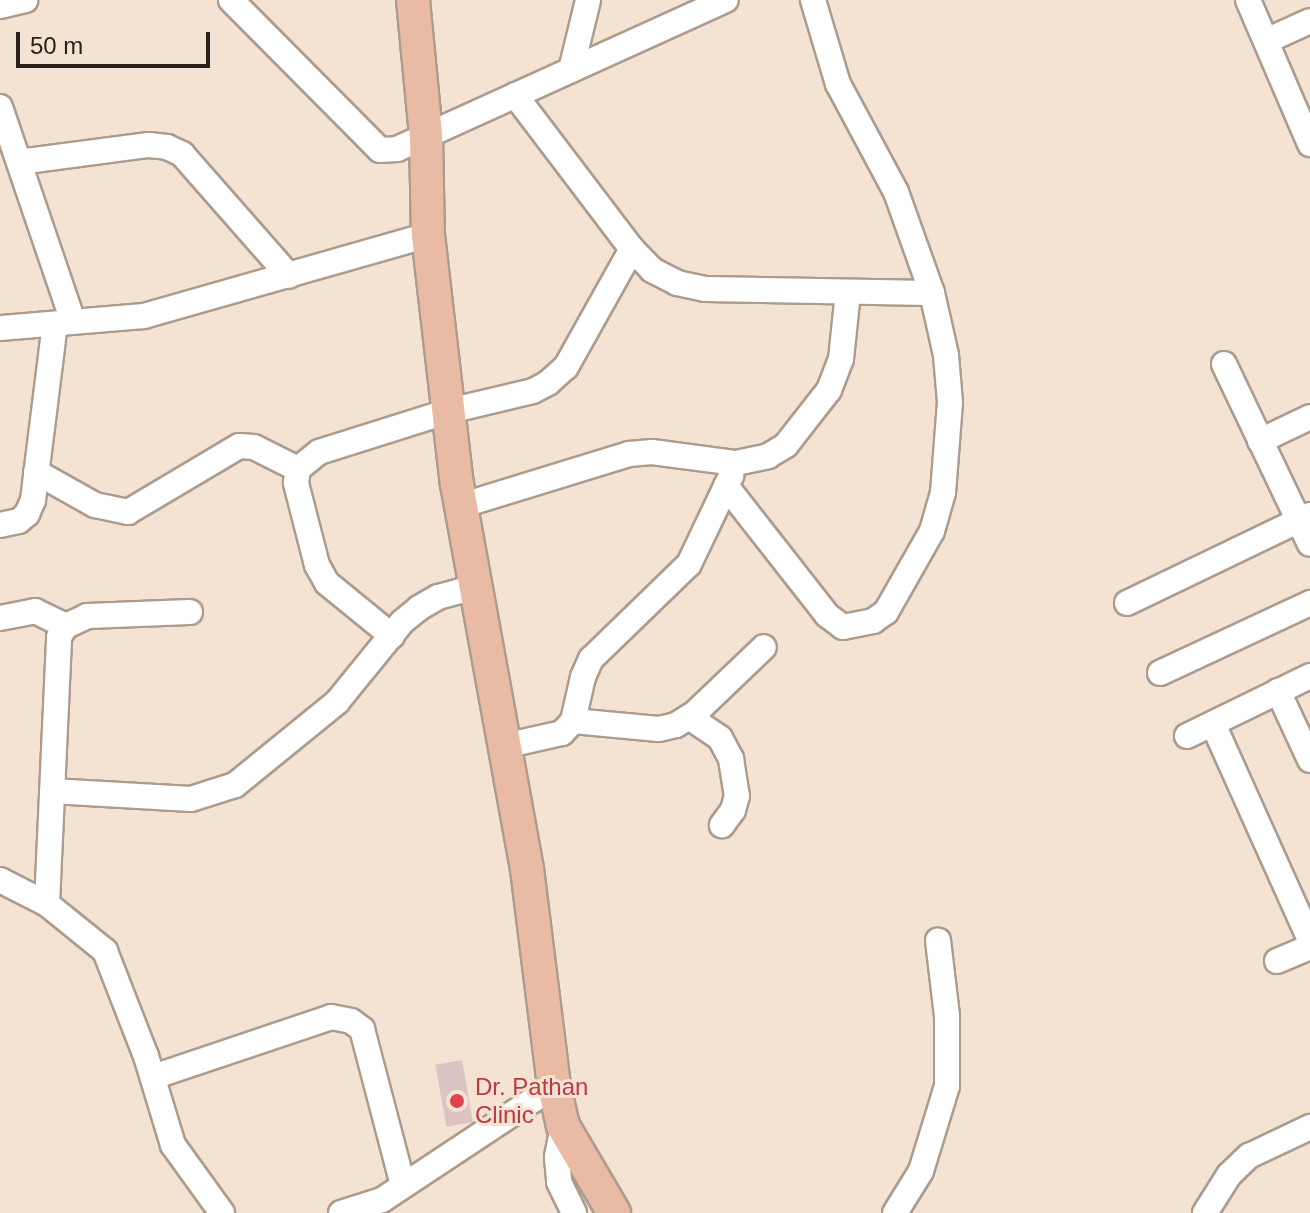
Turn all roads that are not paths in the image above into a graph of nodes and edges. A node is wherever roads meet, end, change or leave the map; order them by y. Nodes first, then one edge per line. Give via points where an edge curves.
1 (25, 0) edge
2 (231, 0) edge
3 (413, 0) edge
4 (588, 0) edge
5 (726, 0) edge
6 (813, 0) edge
7 (1248, 0) edge
8 (0, 6) edge
9 (1310, 21) edge
10 (1266, 41) junction
11 (571, 70) junction
12 (515, 95) junction
13 (0, 107) edge
14 (1303, 111) edge
15 (426, 135) junction
16 (1310, 144) edge
17 (19, 162) junction
18 (428, 235) junction
19 (632, 249) junction
20 (289, 276) junction
21 (848, 292) junction
22 (932, 293) junction
23 (64, 323) junction
24 (0, 328) edge
25 (1224, 364) dead end
26 (449, 411) junction
27 (1310, 417) edge
28 (1260, 441) junction
29 (736, 463) junction
30 (298, 469) junction
31 (36, 472) junction
32 (726, 486) junction
33 (460, 506) junction
34 (1304, 517) edge
35 (0, 525) edge
36 (1310, 544) edge
37 (476, 587) junction
38 (1127, 603) dead end
39 (1310, 603) edge
40 (190, 612) dead end
41 (0, 618) edge
42 (66, 626) junction
43 (392, 636) junction
44 (764, 647) dead end
45 (1160, 673) dead end
46 (1310, 676) edge
47 (1278, 691) junction
48 (689, 717) junction
49 (573, 721) junction
50 (1213, 724) junction
51 (1187, 736) dead end
52 (504, 746) junction
53 (1310, 760) edge
54 (52, 791) junction
55 (722, 825) dead end
56 (0, 880) edge
57 (47, 904) junction
58 (1310, 940) edge
59 (938, 941) dead end
60 (1310, 947) edge
61 (1277, 961) dead end
62 (153, 1077) junction
63 (554, 1086) junction
64 (563, 1126) junction
65 (1310, 1127) edge
66 (403, 1185) junction
67 (347, 1212) edge
68 (222, 1213) edge
69 (574, 1213) edge
70 (614, 1213) edge
71 (895, 1213) edge
72 (1205, 1213) edge

1 - 8 street
2 - 15 street via 380,150 397,149
3 - 15 main road
4 - 11 street
5 - 11 street
6 - 22 street via 838,84 896,192
7 - 10 street
9 - 10 street
10 - 14 street
11 - 12 street
12 - 15 street
12 - 19 street
13 - 17 street
14 - 16 street
15 - 18 main road
17 - 20 street via 167,147 182,154
17 - 23 street
18 - 20 street
18 - 26 main road
19 - 21 street via 652,270 691,286
19 - 26 street via 566,367 533,391
20 - 23 street via 144,316
21 - 22 street
21 - 29 street via 841,359 829,390 786,445 768,456
22 - 32 street via 950,402 943,493 932,531 886,612 873,621 843,627 827,615
23 - 24 street
23 - 31 street
25 - 28 street
26 - 30 street via 319,452
26 - 33 main road
27 - 28 street
28 - 34 street
29 - 32 street
29 - 33 street via 629,454
30 - 31 street via 254,447 239,446 128,512 95,505
30 - 43 street via 296,483 317,565 327,583
31 - 35 street via 27,514
32 - 49 street via 689,564 591,659
33 - 37 main road
34 - 36 street
34 - 38 street
37 - 43 street via 419,608
37 - 52 main road
39 - 45 street
40 - 42 street via 87,616
41 - 42 street via 35,611
42 - 54 street via 59,637
43 - 54 street via 337,702 235,785 191,799
44 - 48 street
46 - 47 street
47 - 50 street
47 - 53 street
48 - 49 street via 659,729
48 - 55 street via 720,738 731,759 737,796
49 - 52 street via 562,733
50 - 51 street
50 - 58 street
52 - 63 main road via 527,869
54 - 57 street
56 - 57 street
57 - 62 street via 105,951
59 - 71 street via 947,1016 947,1086 921,1171
60 - 61 street
62 - 66 street via 331,1017 351,1021 362,1029
62 - 68 street via 173,1145
63 - 64 main road
63 - 66 street
64 - 69 street via 559,1182
64 - 70 main road
65 - 72 street via 1249,1156 1229,1175
66 - 67 street via 382,1200

